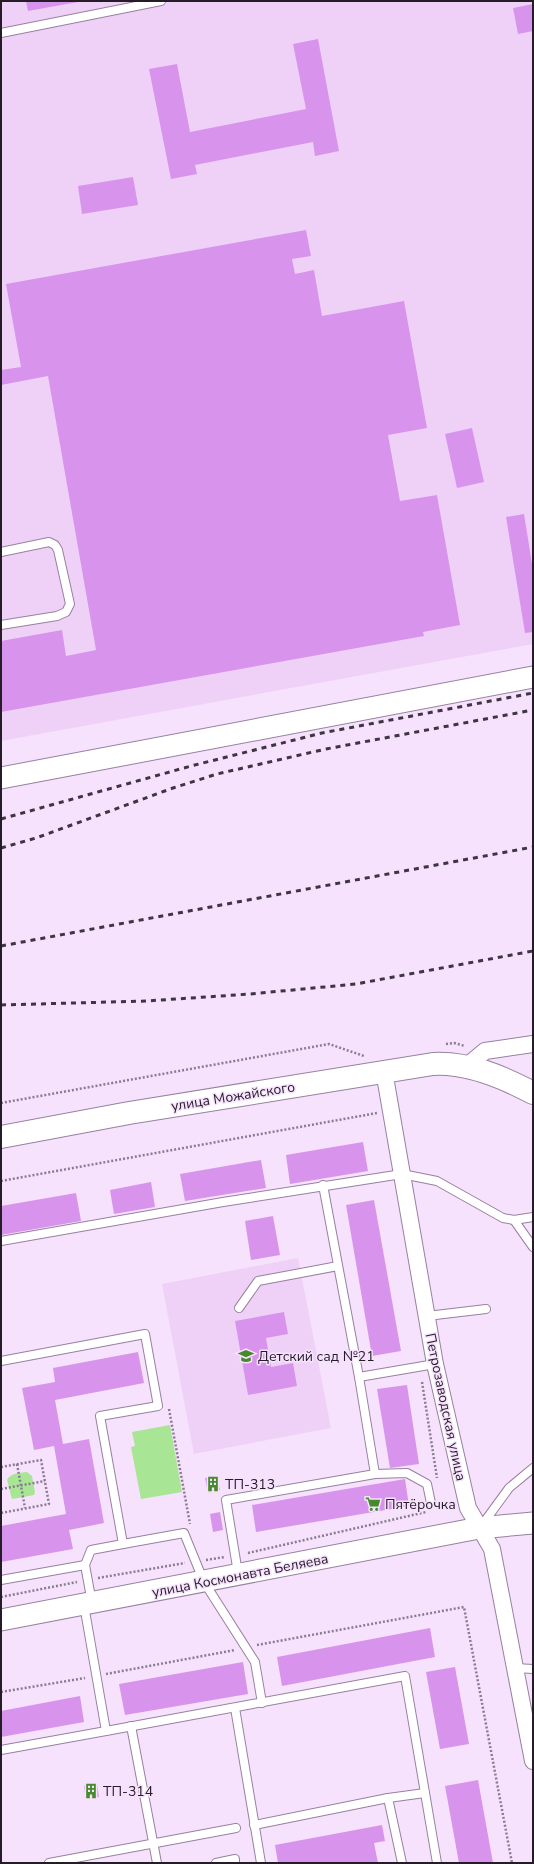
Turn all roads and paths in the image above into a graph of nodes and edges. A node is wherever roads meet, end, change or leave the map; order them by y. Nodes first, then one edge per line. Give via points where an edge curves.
1 (161, 1) edge
2 (1, 33) edge
3 (1, 552) edge
4 (1, 625) edge
5 (533, 677) edge
6 (1, 778) edge
7 (533, 1044) edge
8 (439, 1045) dead end
9 (485, 1052) junction
10 (365, 1056) dead end
11 (467, 1066) junction
12 (384, 1071) junction
13 (533, 1093) edge
14 (1, 1103) edge
15 (378, 1120) dead end
16 (1, 1137) edge
17 (402, 1174) junction
18 (1, 1181) edge
19 (323, 1185) junction
20 (533, 1217) edge
21 (514, 1220) junction
22 (1, 1241) edge
23 (533, 1247) edge
24 (338, 1266) junction
25 (239, 1308) dead end
26 (486, 1308) dead end
27 (427, 1316) junction
28 (1, 1361) edge
29 (435, 1364) junction
30 (419, 1367) junction
31 (360, 1377) junction
32 (168, 1404) dead end
33 (17, 1464) junction
34 (1, 1467) edge
35 (533, 1468) edge
36 (375, 1474) junction
37 (45, 1481) junction
38 (438, 1485) dead end
39 (21, 1486) junction
40 (1, 1489) edge
41 (432, 1507) joint
42 (25, 1508) junction
43 (1, 1512) edge
44 (533, 1523) edge
45 (479, 1528) junction
46 (184, 1533) junction
47 (123, 1544) junction
48 (236, 1555) junction
49 (196, 1561) junction
50 (85, 1564) junction
51 (239, 1576) junction
52 (1, 1580) edge
53 (88, 1580) junction
54 (204, 1582) junction
55 (1, 1597) edge
56 (88, 1604) junction
57 (1, 1620) edge
58 (515, 1668) junction
59 (533, 1668) edge
60 (262, 1703) junction
61 (235, 1708) junction
62 (131, 1726) junction
63 (106, 1731) junction
64 (1, 1750) edge
65 (533, 1761) edge
66 (425, 1793) junction
67 (388, 1798) junction
68 (254, 1825) junction
69 (236, 1828) dead end
70 (153, 1844) junction
71 (49, 1863) edge
72 (157, 1863) edge
73 (216, 1863) edge
74 (235, 1863) edge
75 (261, 1863) edge
76 (402, 1863) edge
77 (437, 1863) edge

1 - 2 lane
3 - 4 lane via 48,542 55,545 70,604 66,612 57,616
5 - 6 street
7 - 9 street
8 - 9 path via 454,1043
9 - 11 street
10 - 14 path via 329,1044
11 - 12 main road, улица Можайского via 433,1064
11 - 13 main road, улица Можайского
12 - 16 main road, улица Можайского
12 - 17 street, Петрозаводская улица
15 - 18 path via 377,1113
17 - 19 lane
17 - 21 lane via 437,1181 494,1214
17 - 27 street, Петрозаводская улица
19 - 22 lane
19 - 24 lane
20 - 21 lane
21 - 23 lane
24 - 25 lane via 258,1281
24 - 31 lane
26 - 27 lane
27 - 29 street, Петрозаводская улица
28 - 47 lane via 145,1334 158,1406 100,1416
29 - 30 lane
29 - 45 street, Петрозаводская улица via 468,1508
30 - 31 lane
30 - 38 path
31 - 36 lane
32 - 46 path via 192,1532
33 - 34 path
33 - 37 path via 42,1460
33 - 39 path
35 - 45 lane via 509,1488
36 - 41 lane via 407,1473 427,1484
36 - 48 lane via 226,1500
37 - 39 path
37 - 42 path via 49,1504
39 - 40 path
39 - 42 path
41 - 48 path
42 - 43 path
44 - 45 street, улица Космонавта Беляева
45 - 51 street, улица Космонавта Беляева
45 - 58 street, Петрозаводская улица via 492,1549
46 - 47 lane
46 - 49 lane
47 - 50 lane via 91,1550
48 - 49 path
48 - 51 lane
49 - 53 path
49 - 54 lane
50 - 52 lane
50 - 53 lane
51 - 54 street, улица Космонавта Беляева
53 - 55 path
53 - 56 lane
54 - 56 street, улица Космонавта Беляева
54 - 60 lane via 255,1662
56 - 57 street, улица Космонавта Беляева
56 - 63 lane
58 - 59 lane
58 - 65 street, Петрозаводская улица
60 - 61 lane
60 - 66 lane via 405,1676
61 - 62 lane
61 - 68 lane
62 - 63 lane
62 - 70 lane
63 - 64 lane
66 - 67 lane
66 - 77 lane
67 - 68 lane
67 - 76 lane
68 - 75 lane
69 - 70 lane
70 - 71 lane
70 - 72 lane
73 - 74 lane via 234,1859

